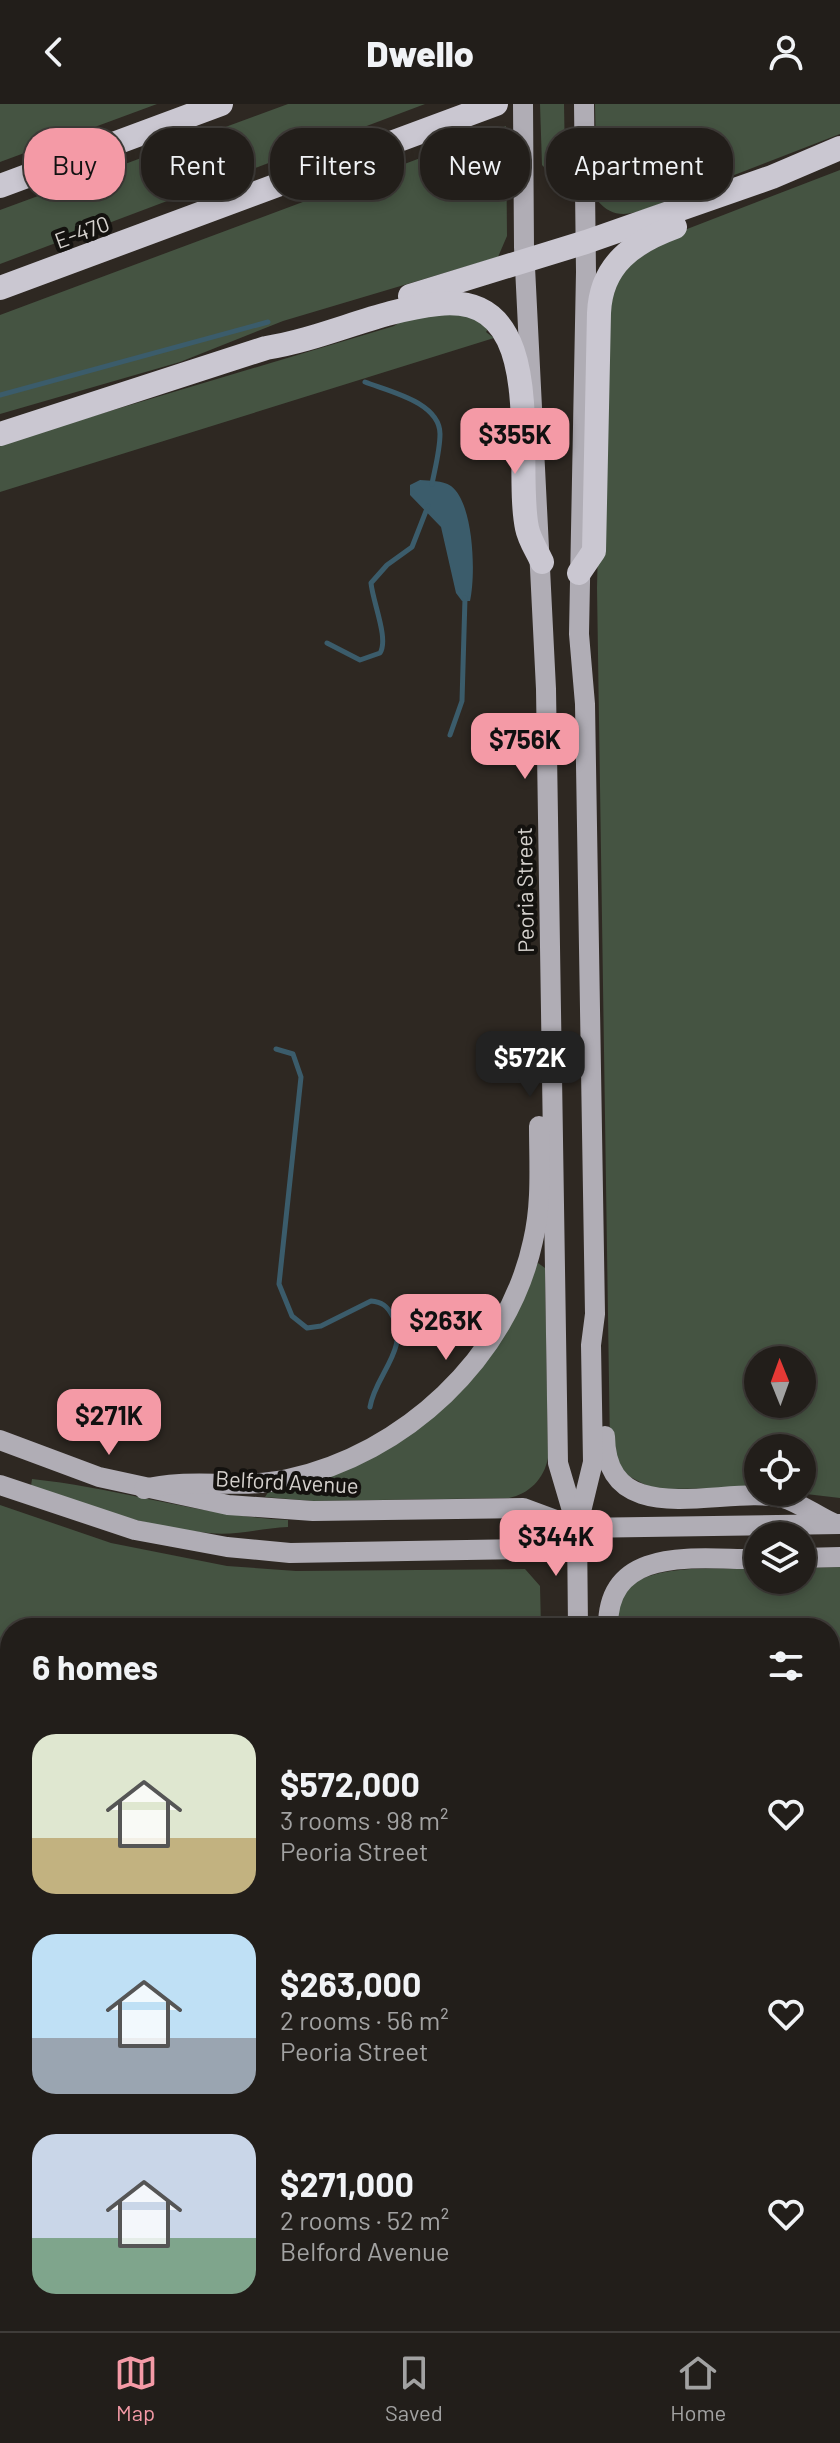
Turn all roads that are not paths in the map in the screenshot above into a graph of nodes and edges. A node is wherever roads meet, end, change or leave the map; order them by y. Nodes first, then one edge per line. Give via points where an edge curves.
1 (221, 104) edge
2 (496, 104) edge
3 (523, 104) edge
4 (584, 104) edge
5 (840, 148) edge
6 (772, 177) junction
7 (0, 186) edge
8 (586, 242) junction
9 (525, 261) junction
10 (0, 288) edge
11 (266, 348) junction
12 (177, 375) junction
13 (0, 423) edge
14 (0, 434) edge
15 (542, 562) junction
16 (579, 573) junction
17 (552, 1052) junction
18 (595, 1314) junction
19 (0, 1440) edge
20 (0, 1485) edge
21 (144, 1489) junction
22 (838, 1524) edge
23 (577, 1528) junction
24 (840, 1557) edge
25 (816, 1558) edge
26 (744, 1559) edge
27 (578, 1618) edge
28 (609, 1618) edge

1 - 7 highway
2 - 10 highway, E-470
3 - 9 main road, Peoria Street
4 - 8 main road, Peoria Street
5 - 6 highway
6 - 8 highway
6 - 16 highway via 721,209 639,241 607,277 599,305 594,551
8 - 9 highway
8 - 16 main road, Peoria Street
9 - 11 highway via 296,330
9 - 15 main road, Peoria Street
11 - 12 highway
11 - 15 highway via 436,304 465,305 494,319 516,358 527,529
12 - 13 highway via 149,378
12 - 14 highway
15 - 17 main road, Peoria Street
16 - 18 main road, Peoria Street
17 - 21 main road via 539,1082 539,1195 531,1251 507,1310 461,1379 389,1438 315,1472 259,1484 170,1482
17 - 23 main road, Peoria Street via 558,1463
18 - 22 main road via 605,1346 606,1457 624,1485 663,1499 783,1498
18 - 23 main road, Peoria Street via 593,1462
19 - 21 main road, Belford Avenue
20 - 23 main road, Belford Avenue via 135,1530 276,1552 521,1549
21 - 23 main road, Belford Avenue via 285,1510 523,1508
22 - 23 main road, Belford Avenue
23 - 27 main road, Peoria Street
24 - 25 main road
26 - 28 main road via 665,1561 642,1567 613,1593

